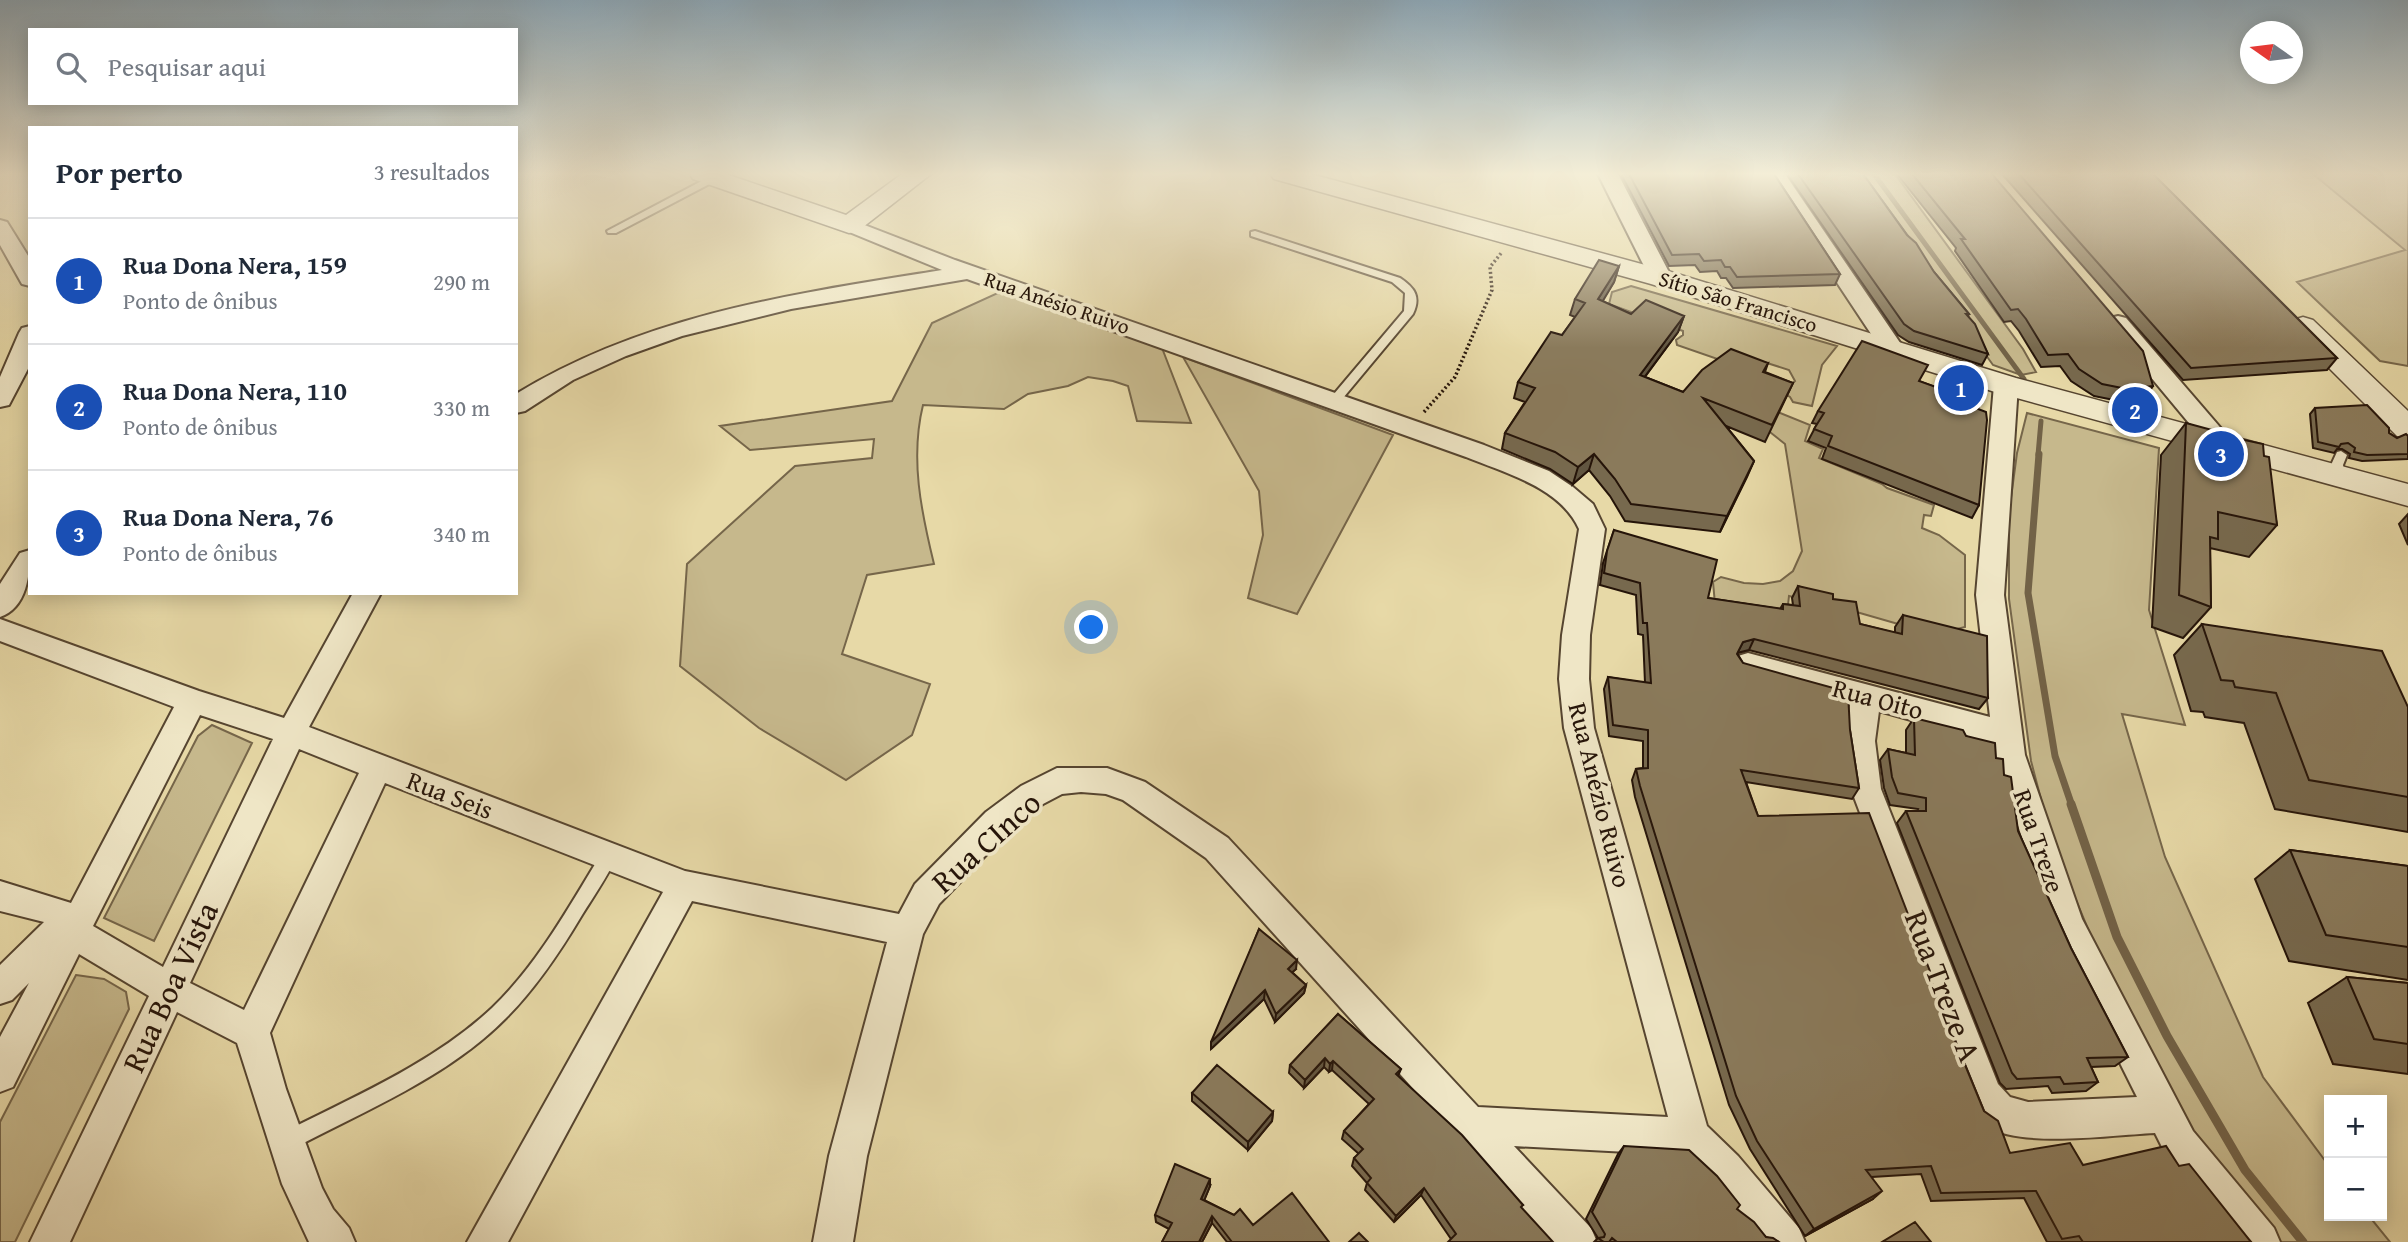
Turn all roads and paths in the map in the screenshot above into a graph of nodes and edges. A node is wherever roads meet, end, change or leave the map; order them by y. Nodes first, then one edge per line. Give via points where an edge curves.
1 (867, 232) edge
2 (1491, 232) edge
3 (1638, 232) edge
4 (1814, 232) edge
5 (2, 234) edge
6 (1255, 234) dead end
7 (1513, 238) junction
8 (968, 272) junction
9 (28, 276) edge
10 (1661, 278) junction
11 (2283, 306) edge
12 (2106, 310) edge
13 (28, 338) edge
14 (1893, 350) junction
15 (2006, 385) junction
16 (0, 399) edge
17 (1334, 401) junction
18 (518, 404) edge
19 (1396, 423) junction
20 (2402, 432) edge
21 (2222, 446) junction
22 (2408, 495) edge
23 (28, 563) edge
24 (366, 595) edge
25 (0, 606) edge
26 (0, 630) edge
27 (1748, 664) edge
28 (1866, 696) junction
29 (192, 701) junction
30 (291, 733) junction
31 (2007, 734) junction
32 (377, 767) junction
33 (609, 856) junction
34 (684, 885) junction
35 (0, 896) edge
36 (72, 925) junction
37 (907, 931) junction
38 (0, 988) edge
39 (168, 989) junction
40 (252, 1032) junction
41 (0, 1074) edge
42 (2165, 1114) junction
43 (1471, 1125) junction
44 (1692, 1137) junction
45 (287, 1142) junction
46 (50, 1242) edge
47 (335, 1242) edge
48 (487, 1242) edge
49 (833, 1242) edge
50 (1577, 1242) edge
51 (1785, 1242) edge
52 (2260, 1242) edge

1 - 8 street, Rua Anésio Ruivo
2 - 7 street, Sítio São Francisco
3 - 10 street
4 - 14 street
5 - 9 street
6 - 17 lane via 1396,280 1410,289 1409,312
7 - 10 street, Sítio São Francisco
7 - 19 path via 1490,267 1492,290 1455,377 1426,411 1404,414
8 - 17 street, Rua Anésio Ruivo
8 - 18 street via 782,305 647,340 587,363
10 - 14 street, Sítio São Francisco
11 - 20 street
12 - 21 street
13 - 16 street
14 - 15 street, Sítio São Francisco
15 - 21 street, Sítio São Francisco
15 - 31 street, Rua Treze via 1990,595
17 - 19 street, Rua Anézio Ruivo
19 - 44 street, Rua Anézio Ruivo via 1540,477 1584,511 1592,529 1576,635 1579,728
21 - 22 street, Sítio São Francisco via 2340,466
23 - 25 street
24 - 30 street, Rua Boa Vista
26 - 29 street, Rua Seis
27 - 28 street, Rua Oito
28 - 31 street, Rua Oito
28 - 42 street, Rua Treze A via 1860,741 1866,789 1984,1096 2000,1113 2028,1120
29 - 30 street, Rua Seis
29 - 36 street
30 - 32 street, Rua Seis
30 - 39 street, Rua Boa Vista
31 - 42 street, Rua Treze via 2067,923
32 - 33 street, Rua Seis
32 - 40 street
33 - 34 street, Rua Seis
33 - 45 lane via 545,957 484,1027 439,1059
34 - 37 street, Rua Seis
34 - 48 street
35 - 36 street
36 - 38 street
36 - 39 street
36 - 41 street
37 - 43 street, Rua CInco via 927,894 951,866 1032,795 1057,781 1107,781 1133,792 1217,848
37 - 49 street, Rua CInco via 866,1078
39 - 40 street
39 - 46 street, Rua Boa Vista
40 - 45 street via 260,1071
42 - 52 street, Rua Treze via 2180,1144
43 - 44 street
43 - 50 street
44 - 51 street
45 - 47 street via 304,1191

